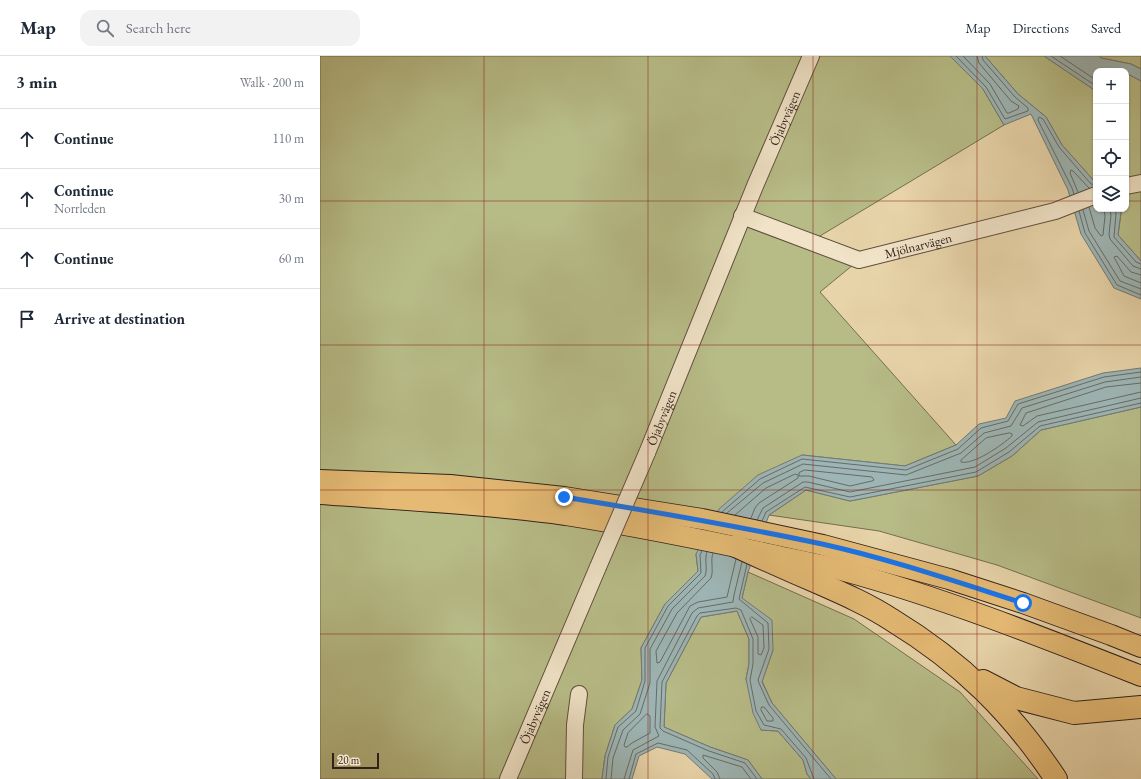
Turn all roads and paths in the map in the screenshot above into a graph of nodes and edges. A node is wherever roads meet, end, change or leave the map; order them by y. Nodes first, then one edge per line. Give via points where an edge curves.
1 (812, 56) edge
2 (1141, 182) edge
3 (1129, 185) edge
4 (1093, 196) edge
5 (742, 216) junction
6 (320, 480) edge
7 (320, 494) edge
8 (736, 546) joint
9 (772, 559) junction
10 (1141, 647) edge
11 (959, 668) junction
12 (1141, 676) edge
13 (579, 694) dead end
14 (1141, 707) edge
15 (508, 779) edge
16 (574, 779) edge
17 (1056, 779) edge

1 - 5 street, Öjabyvägen
2 - 3 street
4 - 5 street, Mjölnarvägen via 1055,211 859,260
5 - 15 street, Öjabyvägen, bridge via 647,453
6 - 10 main road via 450,485 564,497 776,535 824,545 949,579 1023,603
7 - 8 main road via 557,514
8 - 9 highway
9 - 11 highway via 892,619
9 - 12 main road via 839,569 931,596
11 - 14 highway via 1016,698 1074,713
11 - 17 highway via 1014,722
13 - 16 street via 575,725

